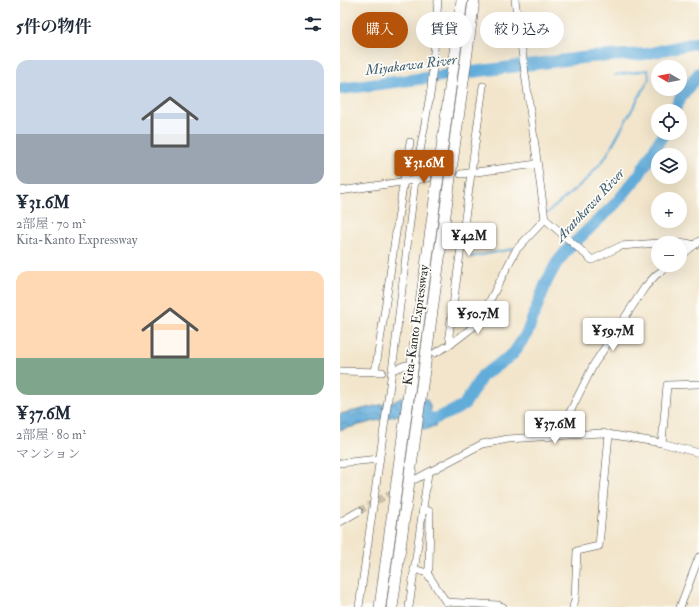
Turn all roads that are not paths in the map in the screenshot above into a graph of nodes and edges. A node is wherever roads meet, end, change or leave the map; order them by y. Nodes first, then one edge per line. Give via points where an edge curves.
1 (438, 0) edge
2 (462, 0) edge
3 (474, 0) edge
4 (516, 0) edge
5 (483, 86) dead end
6 (410, 142) dead end
7 (537, 164) junction
8 (471, 173) junction
9 (461, 174) dead end
10 (428, 178) dead end
11 (415, 180) junction
12 (403, 182) junction
13 (340, 191) edge
14 (545, 219) junction
15 (697, 243) edge
16 (651, 244) edge
17 (687, 251) edge
18 (660, 272) edge
19 (480, 316) junction
20 (452, 318) junction
21 (451, 344) junction
22 (435, 353) dead end
23 (395, 369) dead end
24 (409, 369) junction
25 (340, 372) edge
26 (699, 384) edge
27 (609, 434) junction
28 (549, 436) junction
29 (662, 443) junction
30 (699, 453) edge
31 (380, 456) junction
32 (340, 463) edge
33 (428, 473) junction
34 (416, 479) tunnel mouth
35 (423, 510) junction
36 (359, 511) tunnel mouth
37 (340, 521) edge
38 (699, 557) edge
39 (414, 569) junction
40 (427, 574) junction
41 (359, 607) edge
42 (380, 607) edge
43 (392, 607) edge
44 (409, 607) edge
45 (503, 607) edge
46 (572, 607) edge
47 (680, 607) edge

1 - 11 street via 434,67
2 - 24 highway, Kita-Kanto Expressway
3 - 43 highway, Kita-Kanto Expressway
4 - 7 street
5 - 8 street
6 - 12 street
7 - 8 street
7 - 14 street
8 - 9 street
8 - 20 street
10 - 11 street
11 - 12 street
11 - 31 street
12 - 13 street
12 - 25 street via 378,372
14 - 16 street via 589,259 596,259 621,246
14 - 19 street via 516,250
15 - 17 street
18 - 28 street via 645,287 594,364 572,410 552,428
19 - 20 street
19 - 21 street via 473,327
20 - 21 street via 449,335
21 - 22 street
23 - 24 street
24 - 42 highway, Kita-Kanto Expressway
26 - 29 street via 667,385
27 - 28 street
27 - 29 street
27 - 46 street via 599,546 577,551 575,600
28 - 33 street via 482,444
29 - 30 street
31 - 32 street
31 - 41 street
33 - 34 street
33 - 35 street
35 - 39 street
35 - 40 street via 430,513
36 - 37 street
38 - 47 street
39 - 40 street
39 - 44 street
40 - 45 street via 446,602

